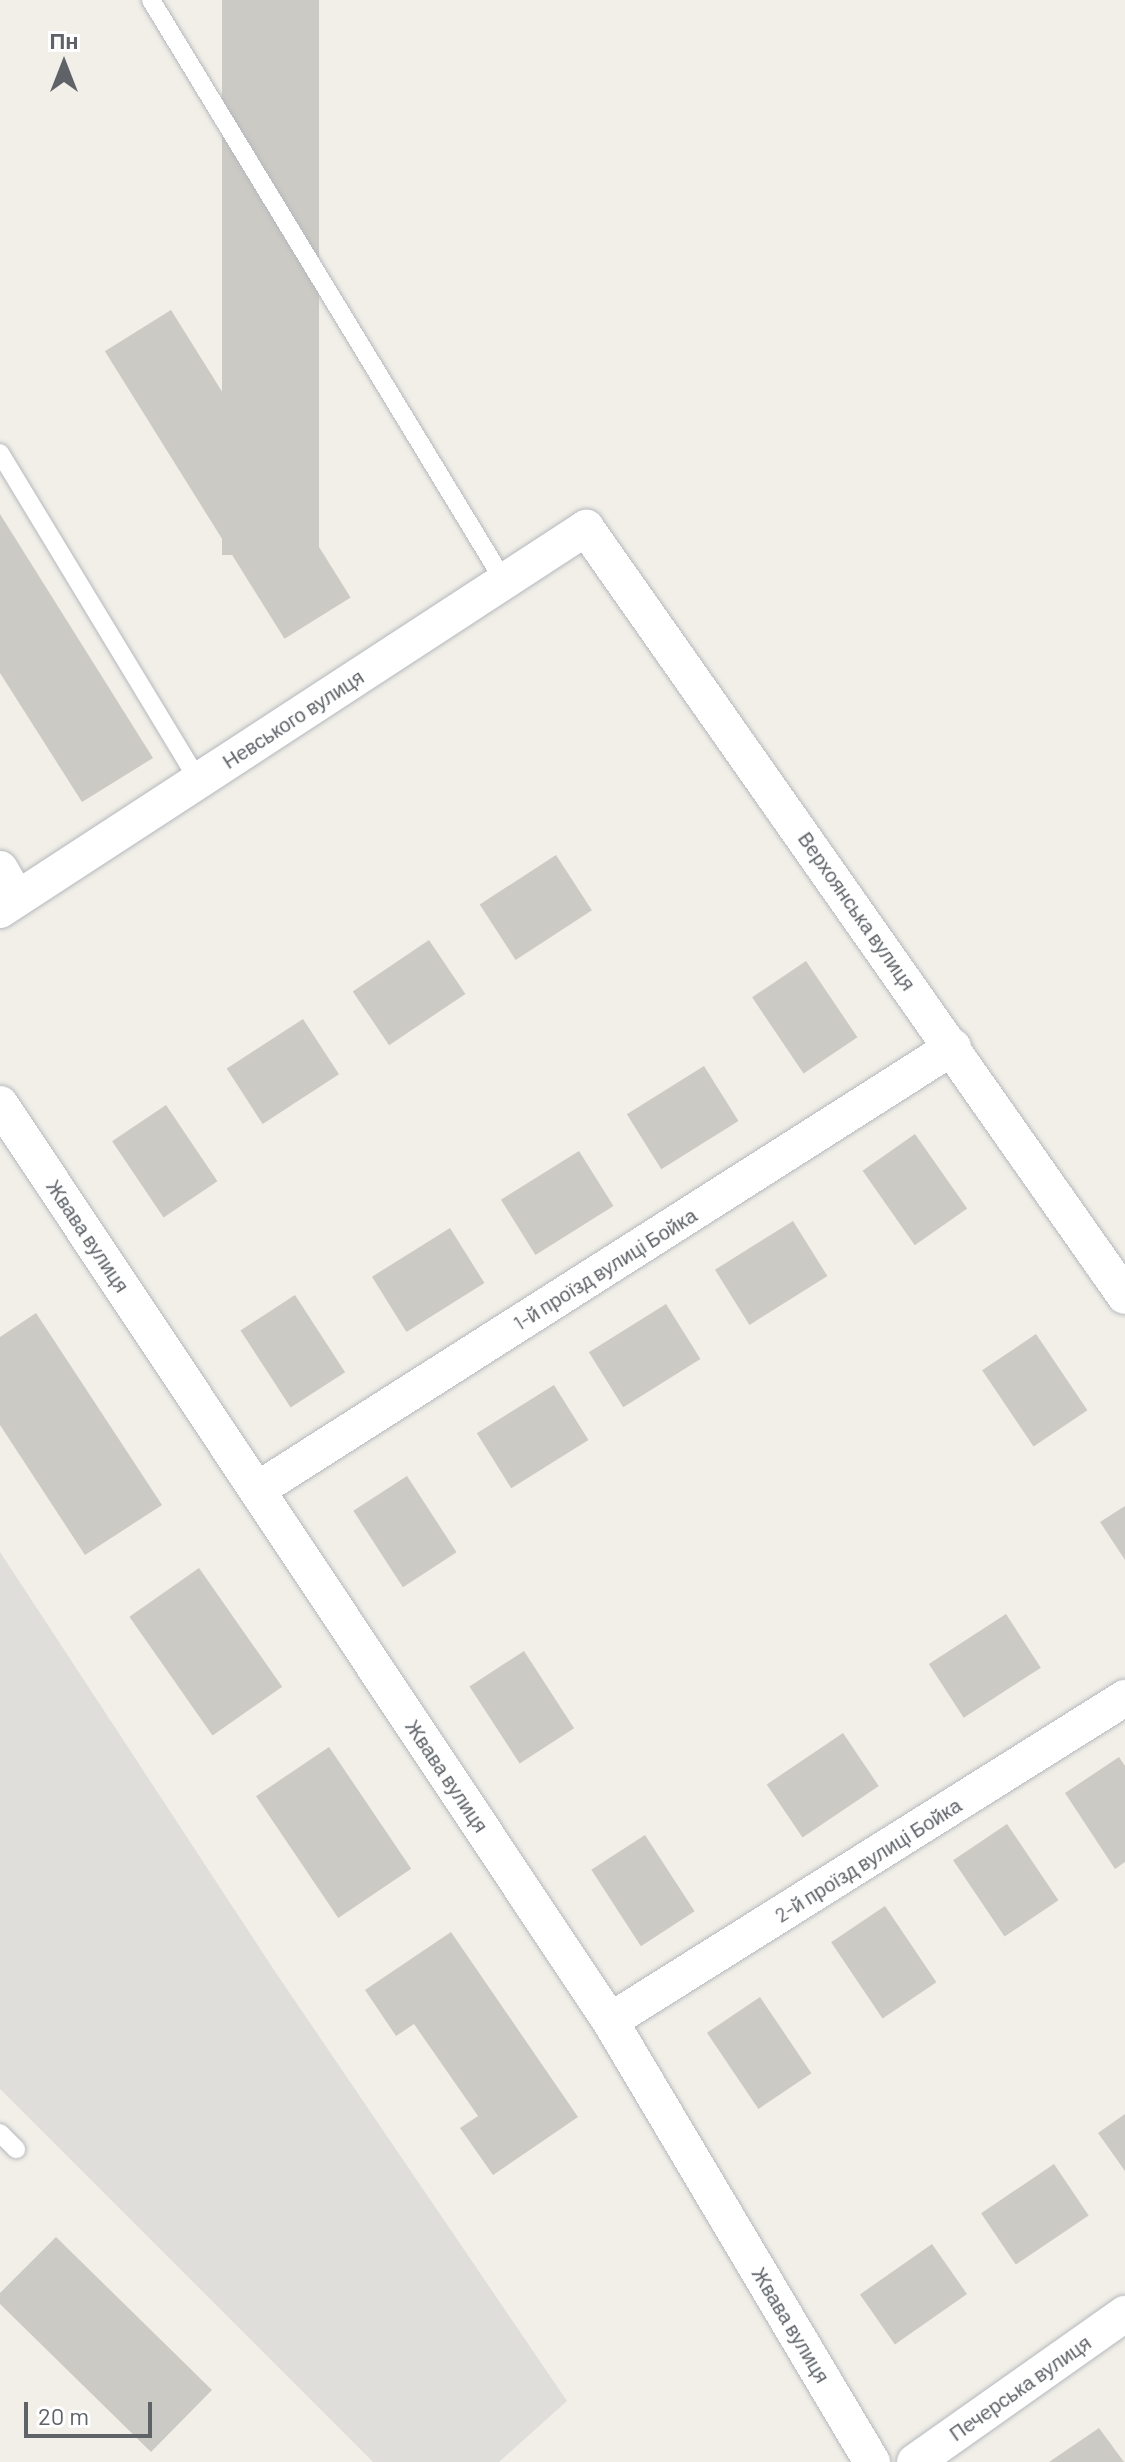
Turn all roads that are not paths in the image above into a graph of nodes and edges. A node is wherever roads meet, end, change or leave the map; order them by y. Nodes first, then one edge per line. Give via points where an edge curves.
1 (151, 0) edge
2 (0, 453) edge
3 (586, 528) joint
4 (504, 581) junction
5 (198, 780) junction
6 (6, 892) edge
7 (953, 1047) junction
8 (0, 1104) edge
9 (1125, 1296) edge
10 (257, 1490) junction
11 (1125, 1698) edge
12 (610, 2021) junction
13 (0, 2133) edge
14 (16, 2149) dead end
15 (1125, 2314) edge
16 (872, 2462) edge
17 (915, 2462) edge

1 - 4 lane
2 - 5 lane
3 - 4 street, Невського вулиця
3 - 7 street, Верхоянська вулиця
4 - 5 street, Невського вулиця
5 - 6 street, Невського вулиця
7 - 9 street, Верхоянська вулиця
7 - 10 street, 1-й проїзд вулиці Бойка
8 - 10 street, Жвава вулиця
10 - 12 street, Жвава вулиця
11 - 12 street, 2-й проїзд вулиці Бойка
12 - 16 street, Жвава вулиця
13 - 14 lane
15 - 17 street, Печерська вулиця

